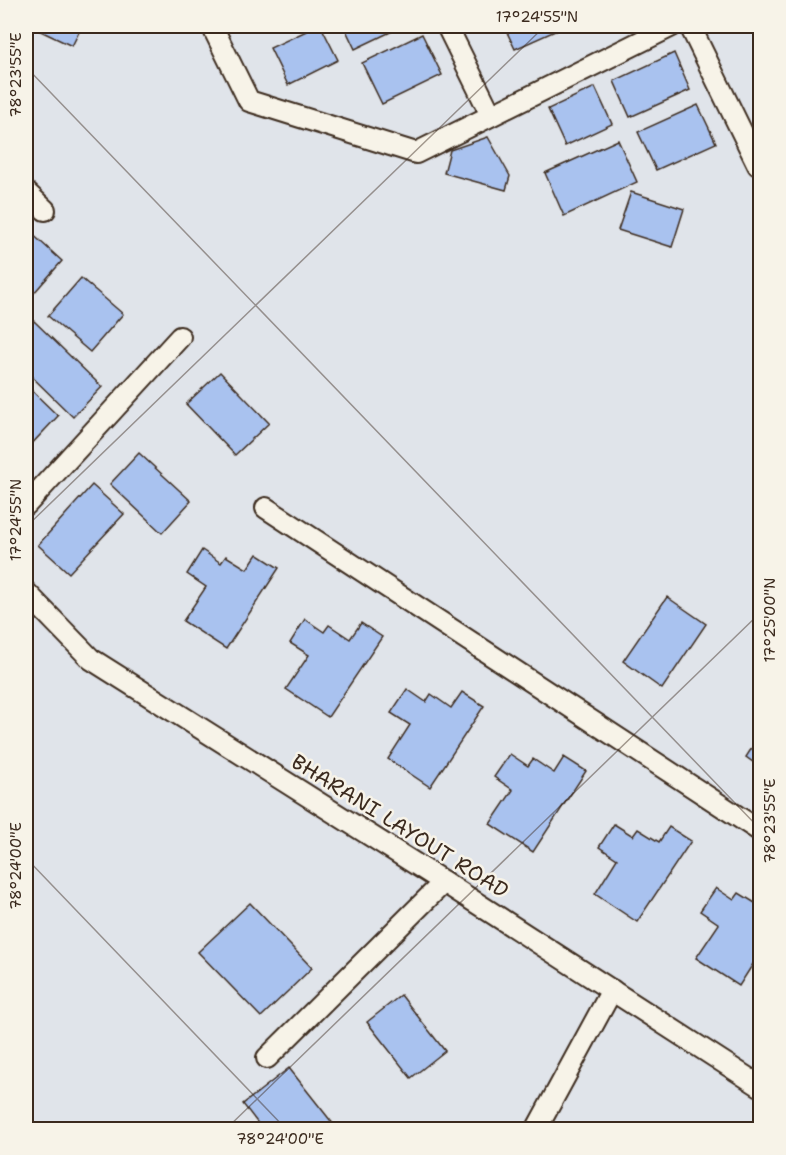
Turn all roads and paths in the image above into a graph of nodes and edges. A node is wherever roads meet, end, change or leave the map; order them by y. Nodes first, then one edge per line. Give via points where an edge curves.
1 (212, 26) edge
2 (447, 26) edge
3 (672, 26) edge
4 (690, 26) edge
5 (491, 115) junction
6 (758, 165) dead end
7 (26, 192) edge
8 (45, 210) dead end
9 (180, 338) dead end
10 (26, 505) edge
11 (266, 508) dead end
12 (26, 592) edge
13 (760, 831) edge
14 (444, 882) junction
15 (612, 990) junction
16 (267, 1058) dead end
17 (760, 1086) edge
18 (536, 1130) edge

1 - 5 street via 249,100 416,153
2 - 5 street
3 - 5 street
4 - 6 street
7 - 8 street
9 - 10 street
11 - 13 street
12 - 14 street, BHARANI LAYOUT ROAD via 91,659
14 - 15 street, BHARANI LAYOUT ROAD
14 - 16 street
15 - 17 street, BHARANI LAYOUT ROAD
15 - 18 street

